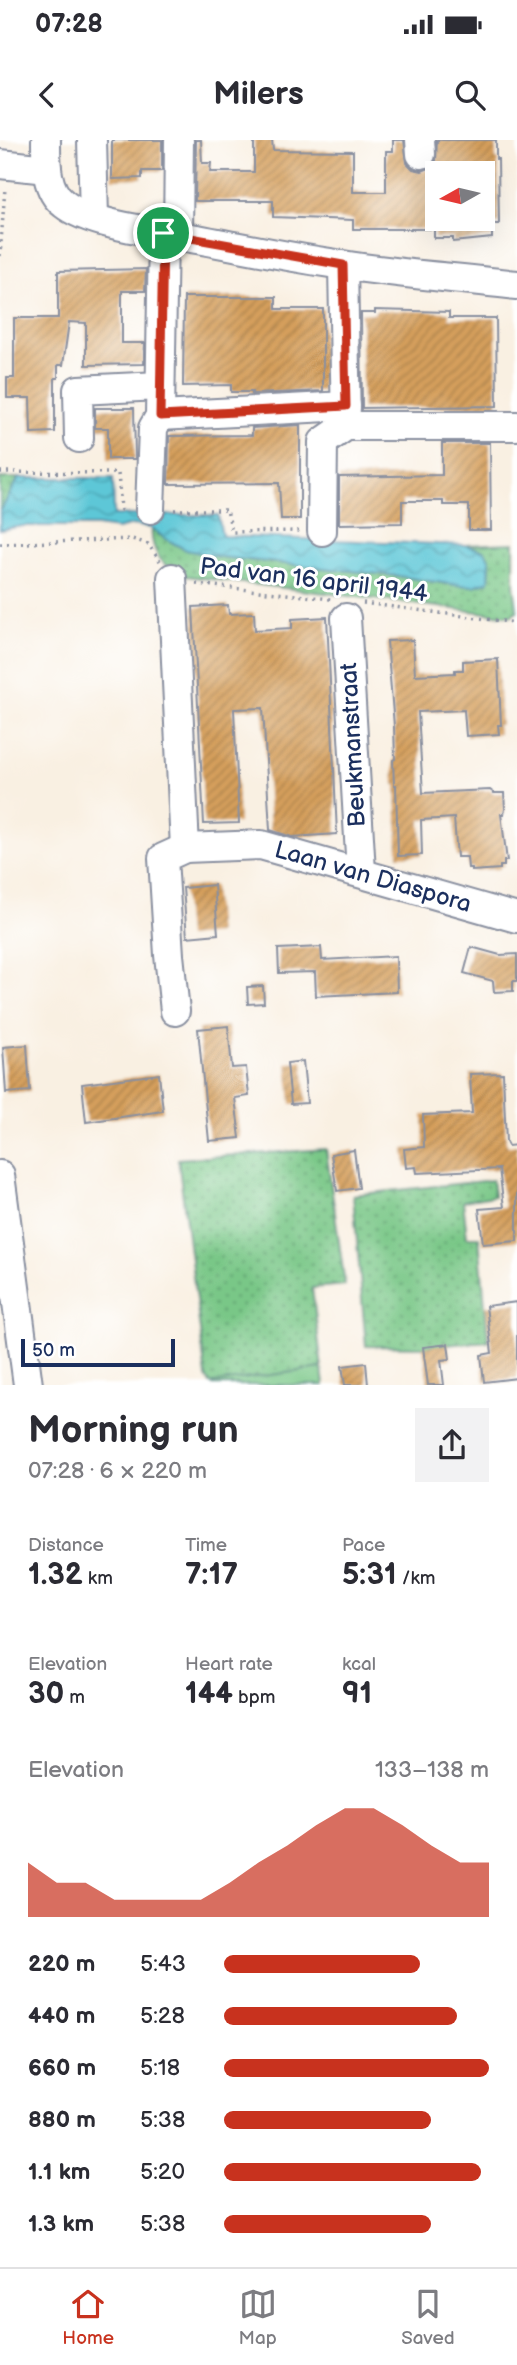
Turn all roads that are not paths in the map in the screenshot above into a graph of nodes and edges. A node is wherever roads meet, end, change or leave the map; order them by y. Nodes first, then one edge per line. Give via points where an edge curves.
1 (46, 140) edge
2 (92, 140) edge
3 (179, 140) edge
4 (3, 164) edge
5 (47, 169) junction
6 (94, 218) junction
7 (170, 235) junction
8 (343, 265) junction
9 (517, 285) edge
10 (160, 386) junction
11 (160, 416) junction
12 (346, 416) junction
13 (517, 426) edge
14 (79, 438) dead end
15 (150, 509) dead end
16 (322, 531) dead end
17 (172, 578) road end
18 (345, 607) road end
19 (185, 848) junction
20 (361, 872) junction
21 (517, 918) edge
22 (175, 1011) dead end
23 (0, 1175) edge
24 (28, 1385) edge

1 - 5 street
2 - 6 street
3 - 7 street
4 - 5 street
5 - 6 street via 61,202
6 - 7 street
7 - 8 street
7 - 10 street
8 - 9 street
8 - 12 street
10 - 11 street
10 - 14 street via 78,390
11 - 12 street
11 - 15 street via 153,428
12 - 13 street
12 - 16 street via 323,442
17 - 19 street
18 - 20 street, Beukmanstraat
19 - 20 street, Laan van Diaspora via 261,845
19 - 22 street via 163,858
20 - 21 street, Laan van Diaspora
23 - 24 street

